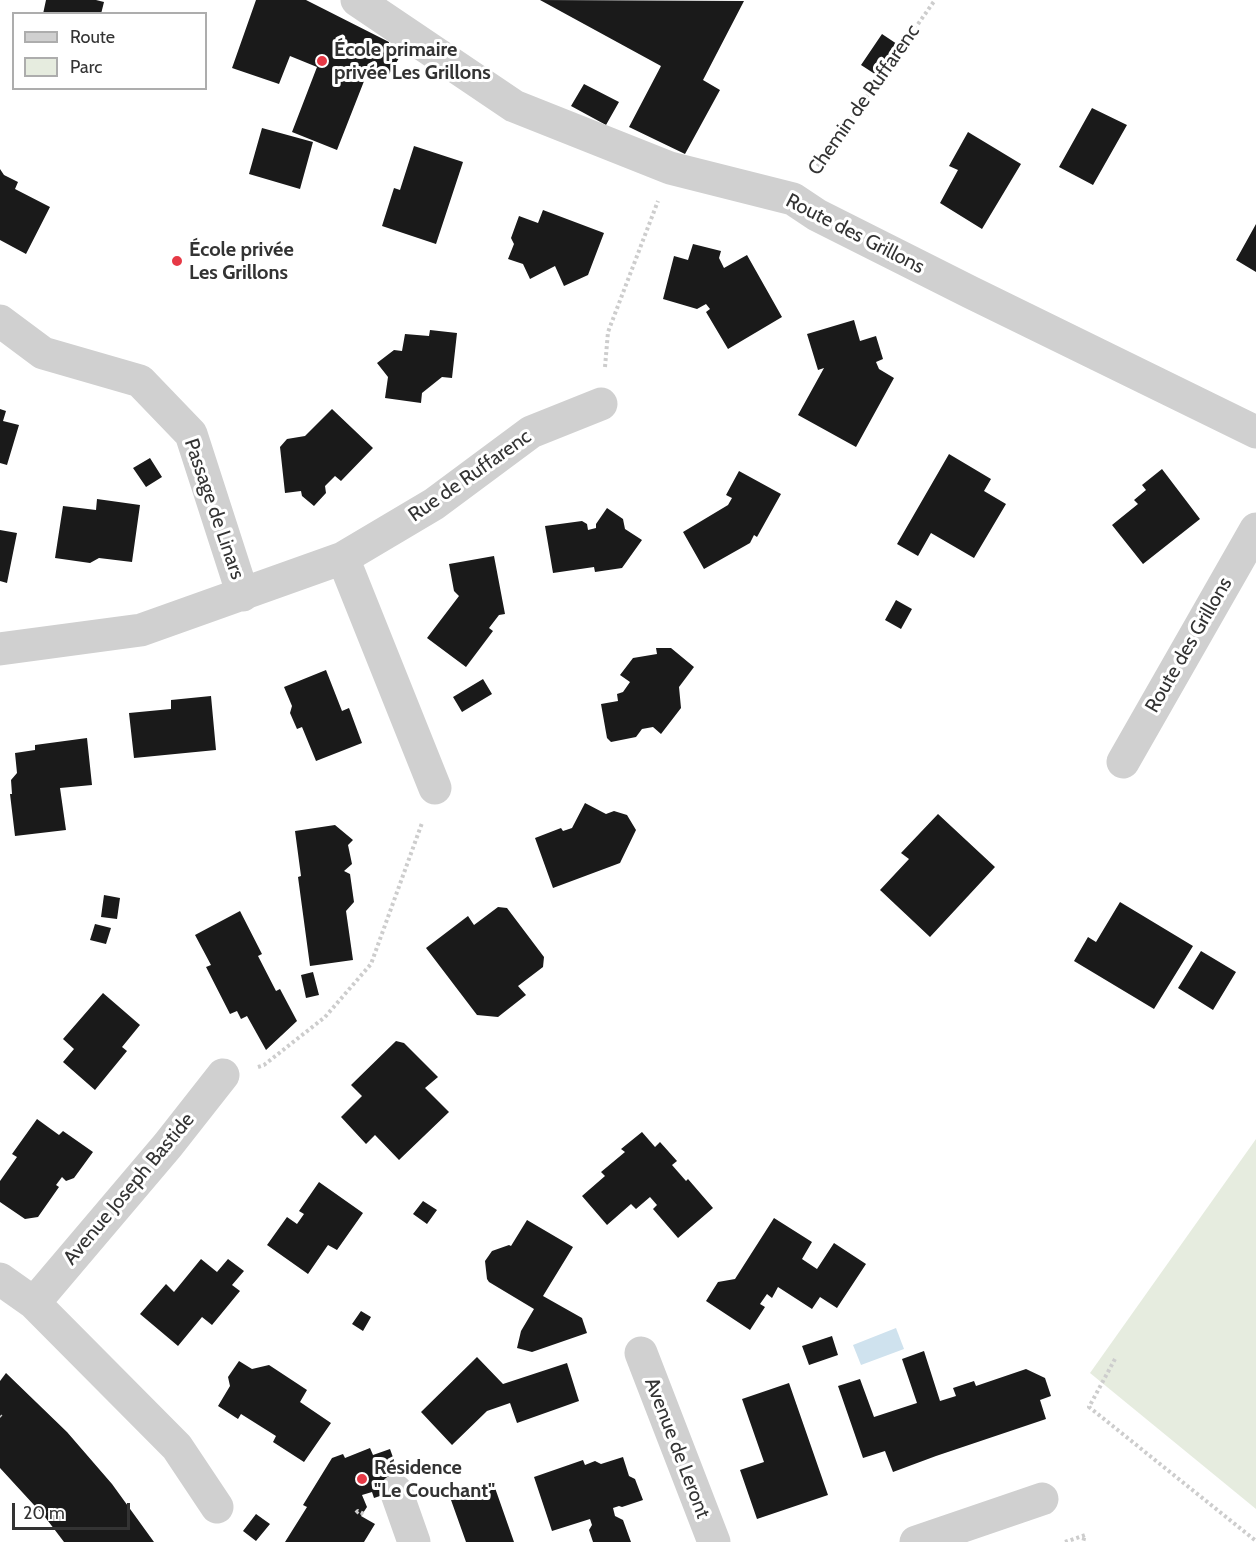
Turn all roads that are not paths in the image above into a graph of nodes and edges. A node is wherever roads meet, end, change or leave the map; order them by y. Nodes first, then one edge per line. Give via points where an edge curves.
1 (357, 0) edge
2 (0, 321) edge
3 (601, 404) road end
4 (1256, 432) edge
5 (1256, 529) edge
6 (343, 558) junction
7 (243, 595) junction
8 (0, 649) edge
9 (1123, 762) dead end
10 (435, 788) road end
11 (223, 1075) road end
12 (0, 1279) edge
13 (34, 1303) junction
14 (640, 1353) dead end
15 (396, 1491) dead end
16 (1042, 1499) dead end
17 (217, 1507) dead end
18 (414, 1542) edge
19 (714, 1542) edge
20 (916, 1542) edge

1 - 4 street, Route des Grillons via 514,106 670,168 794,200 970,292
2 - 7 street, Passage de Linars via 43,352 140,381 191,434
3 - 6 street, Rue de Ruffarenc via 531,432 434,504
5 - 9 street, Route des Grillons
6 - 7 street, Rue de Ruffarenc
6 - 10 street
7 - 8 street, Rue de Ruffarenc via 141,630
11 - 13 street, Avenue Joseph Bastide
12 - 13 street
13 - 17 street via 177,1447
14 - 19 street, Avenue de Leront
15 - 18 street
16 - 20 street

